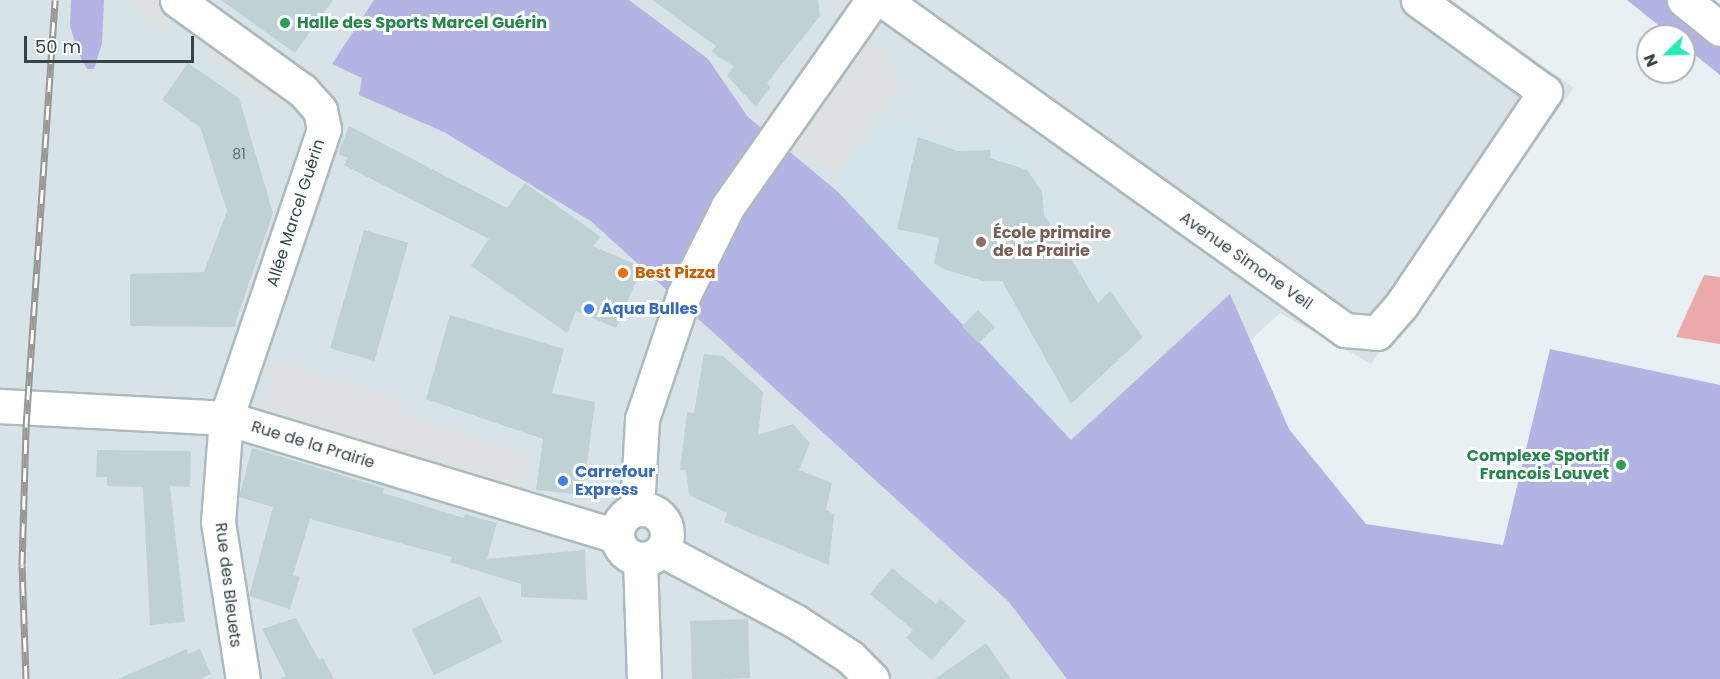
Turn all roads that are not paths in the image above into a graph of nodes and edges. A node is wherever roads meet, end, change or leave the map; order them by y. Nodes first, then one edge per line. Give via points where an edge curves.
1 (177, 0) edge
2 (873, 0) edge
3 (883, 0) edge
4 (1418, 0) edge
5 (1684, 0) edge
6 (1720, 29) edge
7 (0, 405) edge
8 (226, 418) junction
9 (637, 509) junction
10 (616, 536) junction
11 (651, 555) junction
12 (243, 679) edge
13 (644, 679) edge
14 (872, 679) edge

1 - 8 street, Allée Marcel Guérin via 302,90 320,110 324,129
2 - 9 street via 728,206 684,294 642,419
3 - 4 street, Avenue Simone Veil via 1345,330 1377,333 1402,304 1545,92
5 - 6 street
7 - 8 street, Rue de la Prairie
8 - 10 street, Rue de la Prairie
8 - 12 street, Rue des Bleuets via 218,522
9 - 10 street via 622,519
9 - 11 street via 652,510 664,521 668,535
10 - 11 street via 628,556
11 - 13 street
11 - 14 street via 795,621 850,657

